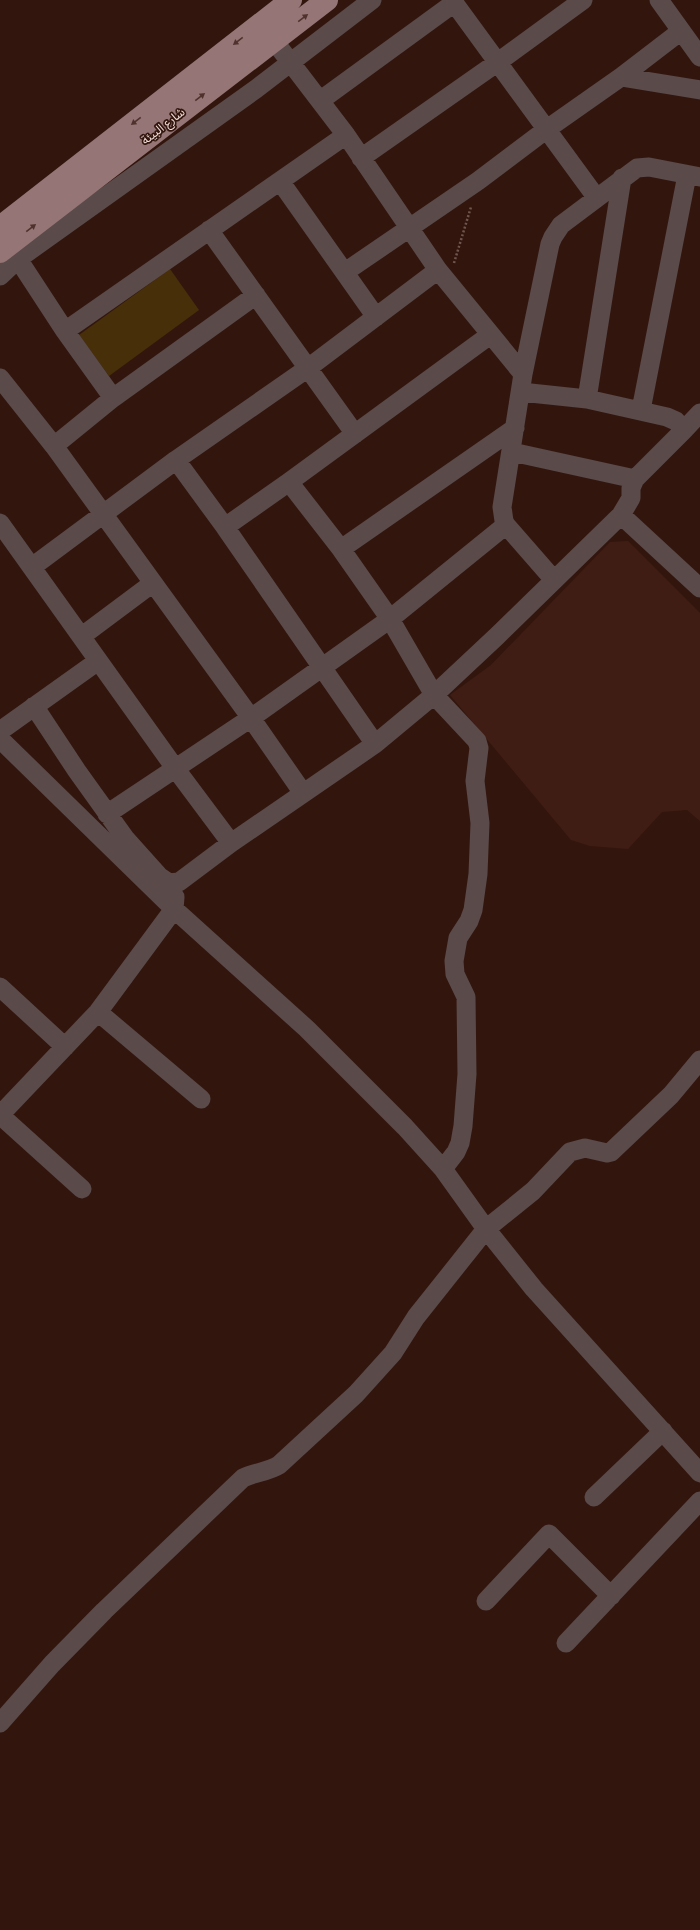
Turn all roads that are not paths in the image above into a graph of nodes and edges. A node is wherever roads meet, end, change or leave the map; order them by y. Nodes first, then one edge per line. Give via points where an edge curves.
1 (291, 0) edge
2 (326, 0) edge
3 (372, 0) edge
4 (659, 0) edge
5 (453, 2) edge
6 (575, 2) edge
7 (260, 23) junction
8 (681, 31) junction
9 (274, 39) junction
10 (700, 57) edge
11 (291, 61) junction
12 (498, 62) junction
13 (621, 77) junction
14 (700, 90) edge
15 (321, 100) junction
16 (547, 129) junction
17 (346, 135) junction
18 (361, 158) junction
19 (694, 176) edge
20 (622, 178) junction
21 (280, 181) junction
22 (596, 197) junction
23 (410, 226) junction
24 (0, 227) edge
25 (209, 230) junction
26 (9, 256) edge
27 (345, 272) junction
28 (0, 276) edge
29 (443, 277) junction
30 (256, 295) junction
31 (376, 317) junction
32 (65, 331) junction
33 (490, 335) junction
34 (308, 368) junction
35 (523, 374) junction
36 (0, 378) edge
37 (522, 392) junction
38 (113, 398) junction
39 (587, 399) junction
40 (641, 410) junction
41 (700, 413) edge
42 (515, 428) junction
43 (684, 430) junction
44 (355, 434) junction
45 (54, 446) junction
46 (512, 452) junction
47 (176, 460) junction
48 (635, 479) junction
49 (289, 482) junction
50 (103, 515) junction
51 (621, 515) junction
52 (0, 523) edge
53 (506, 525) junction
54 (225, 526) junction
55 (341, 549) junction
56 (32, 567) junction
57 (554, 580) junction
58 (153, 583) junction
59 (700, 588) edge
60 (390, 619) junction
61 (82, 636) junction
62 (98, 661) junction
63 (323, 667) junction
64 (434, 695) junction
65 (34, 706) junction
66 (251, 718) junction
67 (0, 731) edge
68 (0, 739) edge
69 (375, 744) junction
70 (175, 768) junction
71 (303, 793) junction
72 (107, 814) junction
73 (231, 843) junction
74 (176, 883) junction
75 (174, 909) junction
76 (0, 987) edge
77 (98, 1012) junction
78 (65, 1046) junction
79 (700, 1060) edge
80 (200, 1099) dead end
81 (0, 1115) edge
82 (443, 1169) junction
83 (82, 1189) dead end
84 (486, 1229) junction
85 (663, 1431) junction
86 (700, 1473) edge
87 (594, 1498) dead end
88 (700, 1501) edge
89 (611, 1596) junction
90 (486, 1601) dead end
91 (566, 1643) dead end
92 (0, 1723) edge

1 - 7 main road, شارع البيئة
9 -> 2 main road, شارع البيئة
3 - 11 street
4 - 8 street
5 - 12 street
5 - 15 street
6 - 12 street
7 - 9 street
7 -> 24 main road, شارع البيئة
8 - 10 street
8 - 13 street
9 - 11 street
26 -> 9 main road, شارع البيئة
11 - 15 street
11 - 26 street via 256,88
12 - 16 street
12 - 18 street
13 - 14 street
13 - 16 street
15 - 17 street
16 - 22 street
16 - 23 street via 478,182
17 - 18 street
17 - 21 street
18 - 23 street
19 - 20 street via 640,167
19 - 40 street
20 - 22 street
20 - 39 street
21 - 25 street
21 - 27 street
22 - 35 street via 562,225 553,237
23 - 27 street
23 - 29 street
25 - 30 street
25 - 32 street
26 - 28 street
26 - 32 street
27 - 31 street
29 - 31 street
29 - 33 street
30 - 34 street
30 - 38 street
31 - 34 street
32 - 38 street
33 - 35 street
33 - 44 street
34 - 44 street
34 - 47 street
35 - 37 street
36 - 45 street
37 - 39 street
37 - 42 street
38 - 45 street
39 - 40 street
40 - 43 street via 676,421
41 - 43 street
42 - 46 street
42 - 55 street
43 - 48 street
44 - 49 street
45 - 50 street
46 - 48 street
46 - 53 street via 503,499
47 - 50 street
47 - 54 street
48 - 51 street via 630,488 631,498
49 - 54 street
49 - 55 street
50 - 56 street
50 - 58 street
51 - 57 street
51 - 59 street
52 - 56 street
53 - 57 street
53 - 60 street
54 - 63 street
55 - 60 street
56 - 61 street
57 - 64 street
58 - 61 street
58 - 66 street
60 - 63 street
60 - 64 street
61 - 62 street
62 - 65 street
62 - 70 street
63 - 66 street
63 - 69 street
64 - 69 street
64 - 82 street via 477,741 479,748 475,781 480,823 476,899 469,921 458,938 454,961 455,974 466,997 467,1074 463,1126 456,1152
65 - 67 street
65 - 72 street
66 - 70 street
66 - 71 street
68 - 75 street
69 - 71 street
70 - 72 street
70 - 73 street
71 - 73 street
72 - 74 street via 150,868 166,881
73 - 74 street
74 - 75 street
75 - 77 street
75 - 82 street via 307,1029 405,1127
76 - 78 street
77 - 78 street
77 - 80 street
78 - 81 street
79 - 84 street via 671,1095 611,1152 585,1148 570,1152 533,1191
81 - 83 street
82 - 84 street
84 - 85 street via 534,1290
84 - 92 street via 416,1317 392,1353 356,1394 279,1465 272,1470 253,1473 243,1478 104,1611 52,1664
85 - 86 street
85 - 87 street
88 - 89 street
89 - 90 street via 549,1534
89 - 91 street

